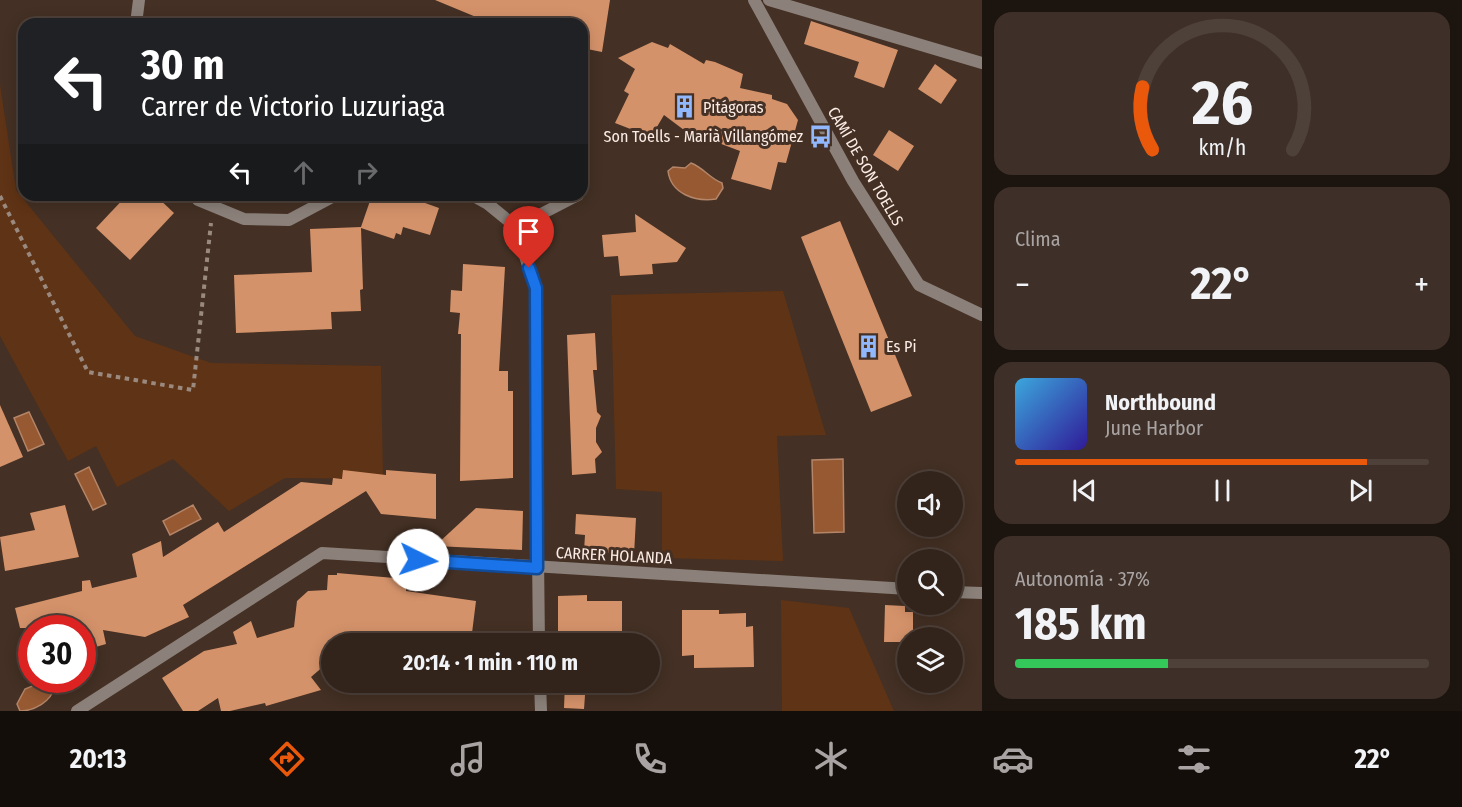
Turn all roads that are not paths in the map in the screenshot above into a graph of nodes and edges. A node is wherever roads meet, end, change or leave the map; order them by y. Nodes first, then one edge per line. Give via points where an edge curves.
1 (139, 0) edge
2 (754, 0) edge
3 (769, 0) edge
4 (137, 18) edge
5 (982, 63) edge
6 (200, 201) edge
7 (325, 201) edge
8 (483, 201) edge
9 (566, 201) edge
10 (516, 227) junction
11 (982, 315) edge
12 (537, 568) junction
13 (897, 588) edge
14 (963, 593) edge
15 (982, 594) edge
16 (539, 633) edge
17 (540, 693) edge
18 (77, 711) edge
19 (541, 711) edge

1 - 4 street
2 - 11 street, CAMÍ DE SON TOELLS via 853,181 919,285
3 - 5 street
6 - 7 street via 244,219 289,220
8 - 10 street
9 - 10 street
10 - 12 street via 536,288
12 - 13 street, CARRER HOLANDA
12 - 16 street
12 - 18 street, CARRER HOLANDA via 322,553
14 - 15 street
17 - 19 street

